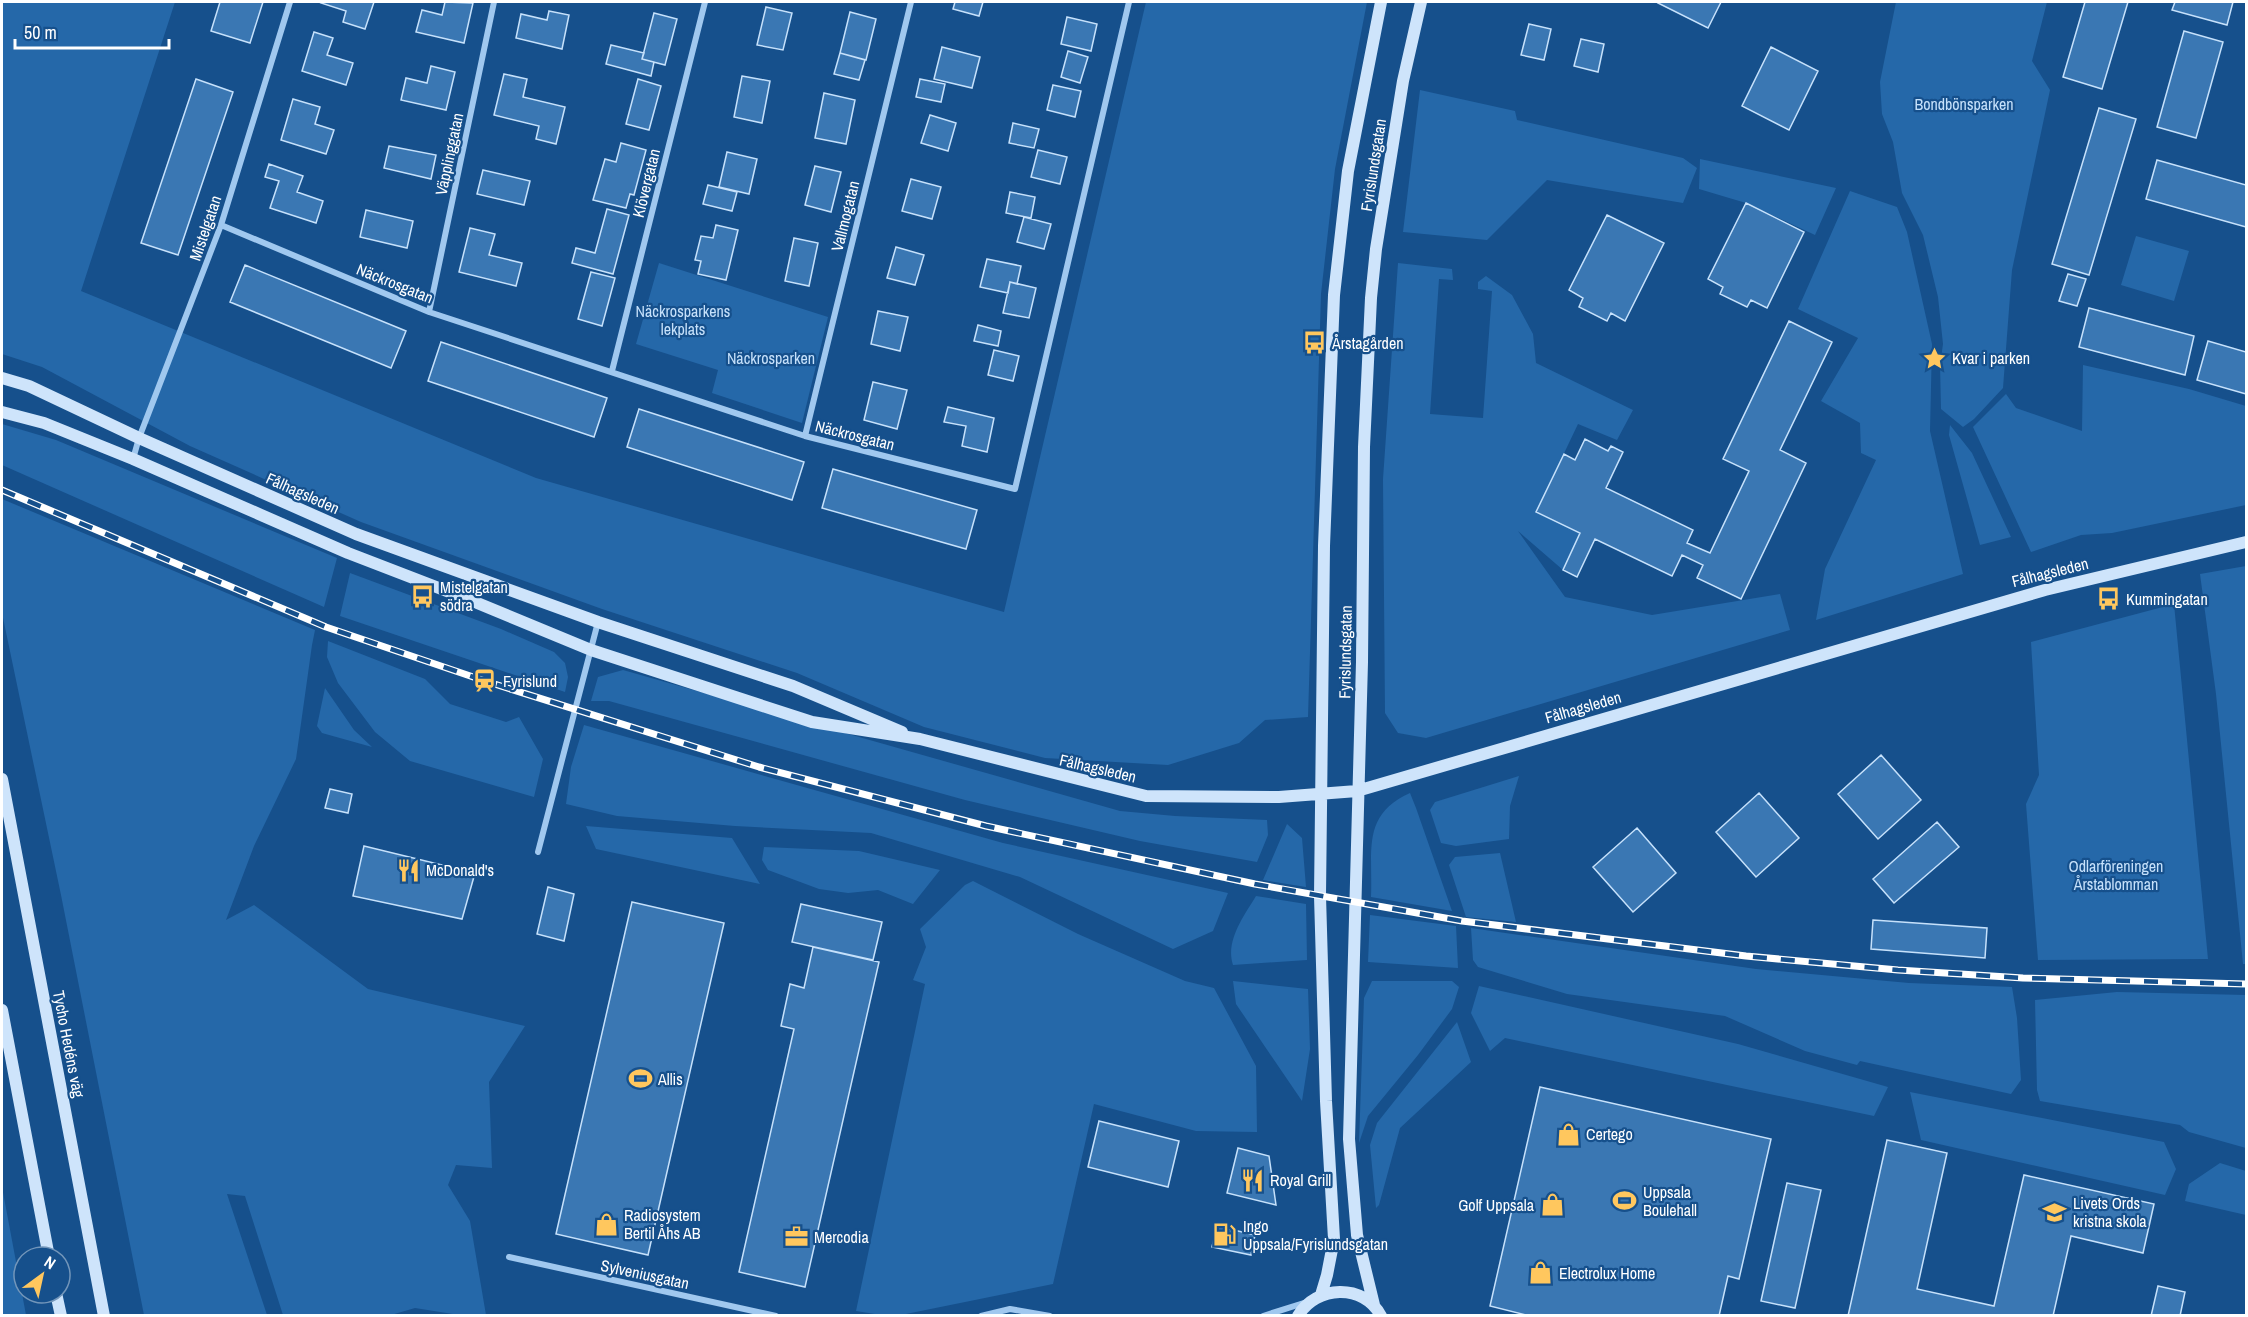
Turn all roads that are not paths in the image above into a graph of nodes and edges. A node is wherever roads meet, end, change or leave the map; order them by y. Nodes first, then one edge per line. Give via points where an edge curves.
1 (290, 2) edge
2 (494, 2) edge
3 (705, 2) edge
4 (911, 2) edge
5 (1129, 2) edge
6 (1381, 2) edge
7 (1421, 2) edge
8 (221, 225) junction
9 (429, 312) junction
10 (612, 371) junction
11 (2, 378) edge
12 (3, 412) edge
13 (805, 436) junction
14 (139, 438) junction
15 (134, 459) junction
16 (2247, 542) edge
17 (598, 622) junction
18 (591, 650) junction
19 (920, 739) junction
20 (2, 779) edge
21 (1357, 791) junction
22 (1320, 795) junction
23 (538, 852) dead end
24 (2, 1011) edge
25 (47, 1245) edge
26 (509, 1257) dead end
27 (1315, 1298) junction
28 (1380, 1312) edge
29 (104, 1316) edge
30 (776, 1316) edge
31 (981, 1316) edge
32 (1050, 1316) edge
33 (1263, 1316) edge
34 (1298, 1316) edge

1 - 8 street, Mistelgatan
2 - 9 street, Väpplinggatan
3 - 10 street, Klövergatan
4 - 13 street, Vallmogatan
5 - 13 street, Näckrosgatan via 1015,489
6 - 22 main road, Fyrislundsgatan via 1348,171 1334,295
7 - 21 main road, Fyrislundsgatan via 1403,81 1371,298
8 - 9 street, Näckrosgatan
8 - 14 street, Mistelgatan
9 - 10 street, Näckrosgatan
10 - 13 street, Näckrosgatan
11 - 14 main road, Fålhagsleden via 29,386
12 - 15 main road, Fålhagsleden via 44,423
14 - 15 street, Mistelgatan
14 - 17 main road, Fålhagsleden via 356,534
15 - 18 main road, Fålhagsleden via 348,554
16 - 21 main road, Fålhagsleden via 2045,590
17 - 18 street
17 - 19 main road, Fålhagsleden via 793,686
18 - 19 main road, Fålhagsleden via 812,722
18 - 23 street
19 - 22 main road, Fålhagsleden via 1146,796
20 - 29 main road, Tycho Hedéns väg
21 - 22 main road, Fålhagsleden
21 - 28 main road, Fyrislundsgatan via 1349,1139 1357,1235
22 - 27 main road, Fyrislundsgatan via 1326,1101 1334,1239 1328,1275
24 - 25 main road
26 - 30 street, Sylveniusgatan
27 - 28 main road via 1349,1292 1363,1297
27 - 33 street
27 - 34 main road
31 - 32 street via 1010,1309

